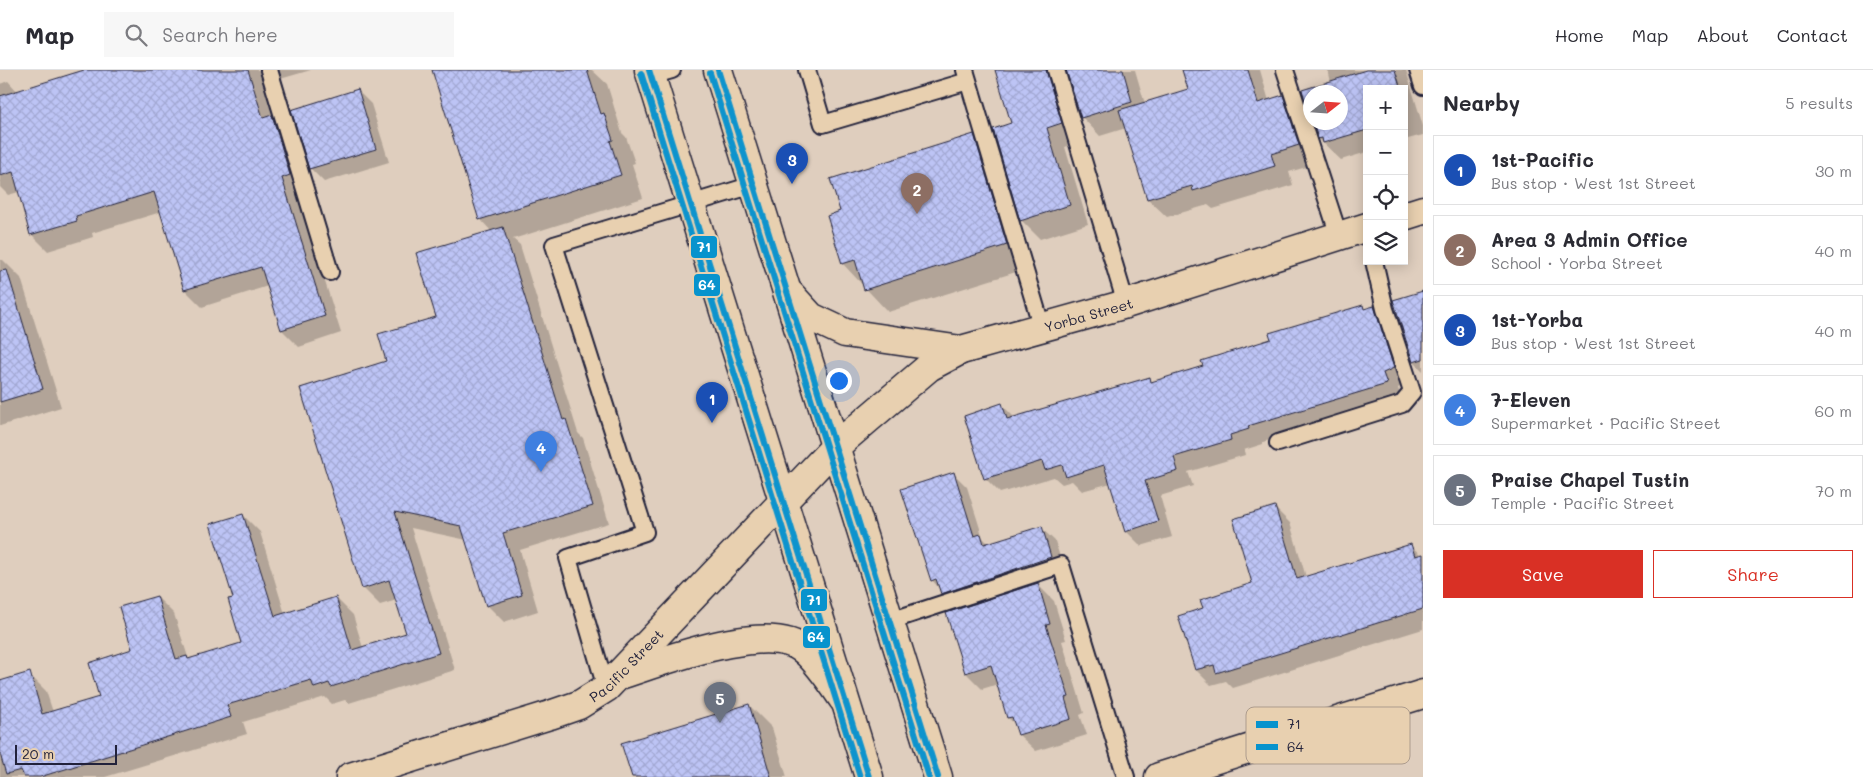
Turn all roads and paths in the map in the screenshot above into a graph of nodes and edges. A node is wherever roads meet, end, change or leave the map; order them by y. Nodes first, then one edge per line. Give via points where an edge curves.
1 (269, 70) edge
2 (718, 70) edge
3 (807, 70) edge
4 (1056, 70) edge
5 (1285, 70) edge
6 (1418, 70) edge
7 (658, 72) edge
8 (967, 75) edge
9 (1423, 86) edge
10 (753, 185) junction
11 (691, 204) junction
12 (1423, 210) edge
13 (1408, 215) edge
14 (1363, 229) edge
15 (1339, 236) junction
16 (1375, 265) edge
17 (330, 272) dead end
18 (786, 290) junction
19 (1126, 304) junction
20 (1042, 328) junction
21 (961, 350) junction
22 (1278, 443) dead end
23 (835, 447) junction
24 (784, 504) junction
25 (890, 621) junction
26 (612, 682) junction
27 (1423, 694) edge
28 (846, 704) junction
29 (1382, 707) edge
30 (1246, 750) edge
31 (350, 777) edge
32 (869, 777) edge
33 (938, 777) edge
34 (1126, 777) edge
35 (1159, 777) edge

1 - 17 lane
2 - 10 main road
3 - 8 lane via 823,124
4 - 19 lane
5 - 15 lane
6 - 9 lane
7 - 11 main road
8 - 20 lane
10 - 11 lane
10 - 18 main road
11 - 24 main road
11 - 26 lane via 554,245 645,532 568,558
12 - 13 main road
14 - 15 main road, Yorba Street
15 - 19 main road, Yorba Street
16 - 22 lane via 1385,309 1412,392 1402,404
18 - 21 main road via 811,317 845,333
18 - 23 main road
19 - 20 main road, Yorba Street
20 - 21 main road, Yorba Street
21 - 23 main road, Yorba Street via 929,367
23 - 24 main road, Pacific Street
23 - 25 main road
24 - 26 main road, Pacific Street
24 - 28 main road
25 - 33 main road
25 - 34 lane via 1061,565
26 - 28 main road via 719,645 760,638 804,649
26 - 31 main road, Pacific Street via 579,705
27 - 29 main road
28 - 32 main road
30 - 35 main road

